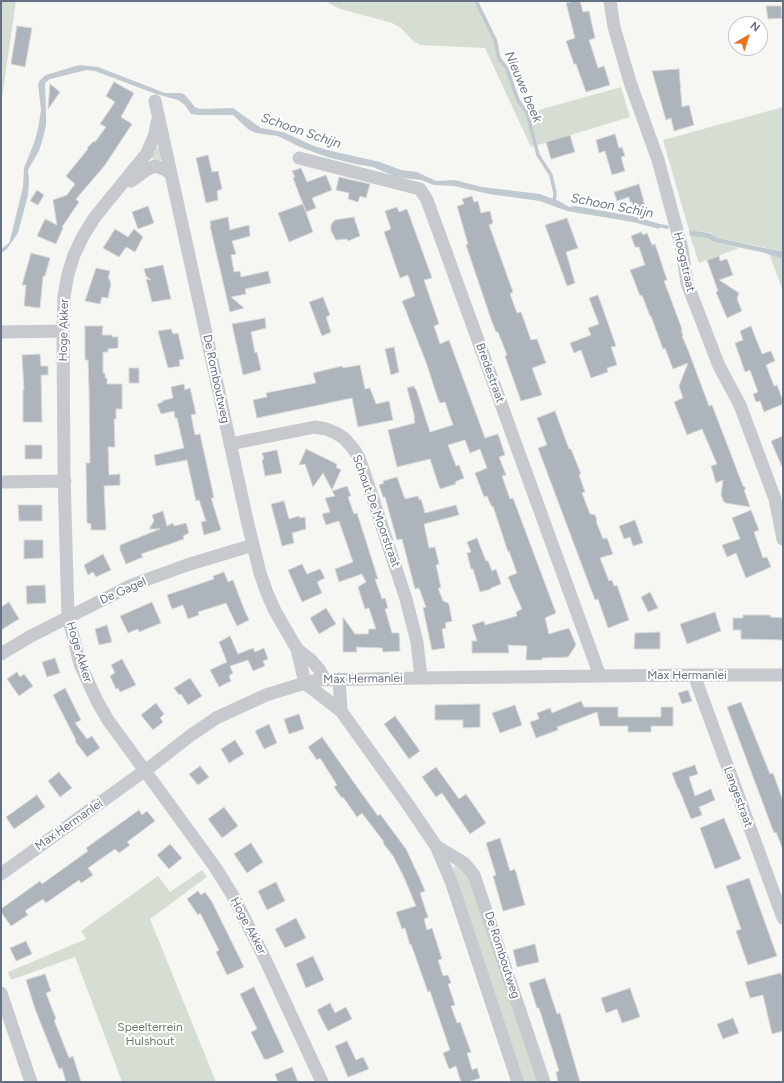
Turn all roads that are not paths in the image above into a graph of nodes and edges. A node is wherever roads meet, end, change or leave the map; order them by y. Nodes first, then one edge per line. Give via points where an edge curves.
1 (610, 1) edge
2 (155, 101) dead end
3 (158, 115) junction
4 (299, 158) dead end
5 (171, 174) junction
6 (113, 195) junction
7 (63, 331) junction
8 (1, 332) edge
9 (230, 444) junction
10 (65, 481) junction
11 (1, 482) edge
12 (783, 539) edge
13 (253, 545) junction
14 (68, 616) junction
15 (297, 649) junction
16 (1, 654) edge
17 (694, 675) junction
18 (783, 675) edge
19 (600, 676) junction
20 (421, 678) junction
21 (332, 680) junction
22 (305, 683) junction
23 (341, 711) junction
24 (145, 771) junction
25 (436, 846) junction
26 (1, 874) edge
27 (783, 918) edge
28 (1, 993) edge
29 (31, 1082) edge
30 (322, 1082) edge
31 (518, 1082) edge
32 (544, 1082) edge

1 - 12 street, Hoogstraat via 614,27 630,82 658,160 682,249 687,283 719,366 740,405 775,499
2 - 3 street, De Romboutweg
3 - 5 street, De Romboutweg
3 - 6 street, Hoge Akker via 155,134 147,153
4 - 19 street, Bredestraat via 420,189 427,200
5 - 6 street, Hoge Akker via 155,166
5 - 9 street, De Romboutweg
6 - 7 street, Hoge Akker via 87,230 74,255 64,296
7 - 8 street
7 - 10 street, Hoge Akker
9 - 13 street, De Romboutweg
9 - 20 street, Schout De Moorstraat via 315,427 326,429 345,439 355,451 406,599 417,642
10 - 11 street
10 - 14 street, Hoge Akker
13 - 14 street, De Gagel via 186,565 132,585
13 - 15 street, De Romboutweg via 267,593
14 - 16 street, De Gagel
14 - 24 street, Hoge Akker via 80,664 97,701
15 - 21 street, De Romboutweg
15 - 22 street, De Romboutweg
17 - 18 street, Max Hermanlei
17 - 19 street, Max Hermanlei
17 - 27 street, Langestraat
19 - 20 street, Max Hermanlei
20 - 21 street, Max Hermanlei
21 - 22 street, Max Hermanlei
21 - 23 street, De Romboutweg
22 - 23 street, De Romboutweg
22 - 24 street, Max Hermanlei via 266,695 216,718
23 - 25 street, De Romboutweg
24 - 26 street, Max Hermanlei
24 - 30 street, Hoge Akker via 216,867 233,896 266,959
25 - 31 street, De Romboutweg via 451,881
25 - 32 street, De Romboutweg via 464,863 474,875
28 - 29 street

